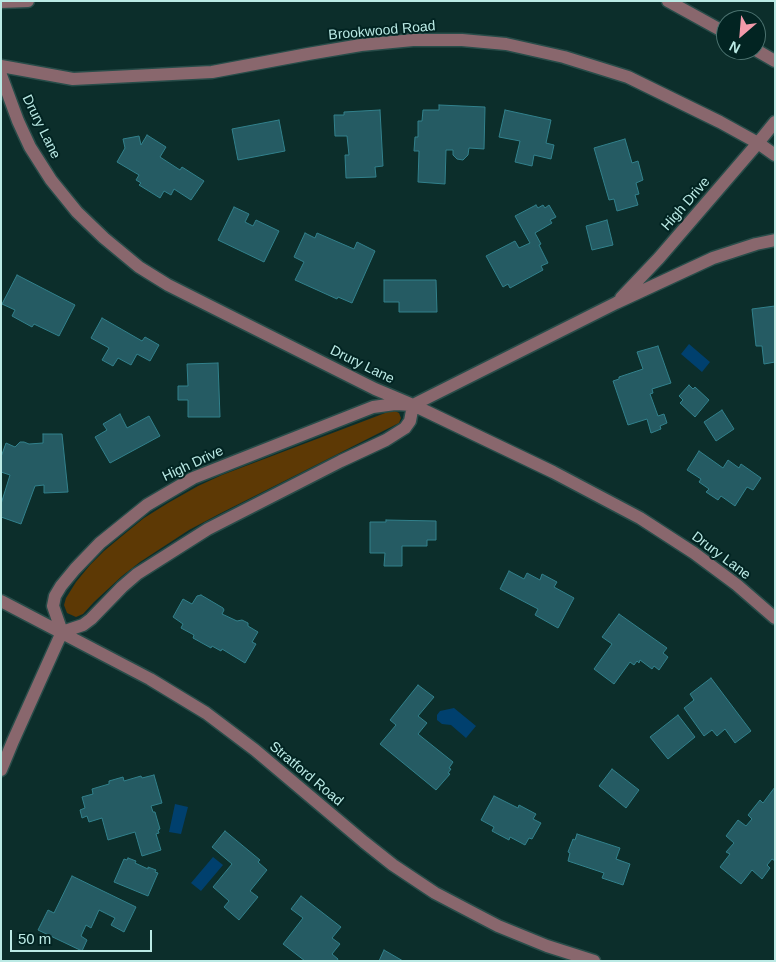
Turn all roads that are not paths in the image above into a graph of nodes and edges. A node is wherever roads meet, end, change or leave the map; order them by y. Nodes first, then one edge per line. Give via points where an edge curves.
1 (28, 1) edge
2 (668, 1) edge
3 (1, 2) edge
4 (716, 27) edge
5 (1, 66) edge
6 (1, 75) edge
7 (775, 122) edge
8 (758, 143) junction
9 (775, 155) edge
10 (775, 240) edge
11 (616, 303) junction
12 (413, 405) junction
13 (1, 601) edge
14 (775, 618) edge
15 (62, 632) junction
16 (1, 770) edge
17 (594, 961) edge

1 - 3 street
2 - 4 street
5 - 8 street, Brookwood Road via 74,78 212,72 352,46 413,40 506,44 564,56 628,77
6 - 12 street, Drury Lane via 30,147 51,180 77,212 120,252 168,285
7 - 8 street, High Drive
8 - 9 street, Brookwood Road
8 - 11 street, High Drive
10 - 11 street, High Drive via 713,258
11 - 12 street, High Drive
12 - 14 street, Drury Lane via 640,518 694,553
12 - 15 street via 410,421 399,432 208,528 137,574 84,625
12 - 15 street, High Drive via 373,407 193,478 147,505 100,543 61,586 53,606
13 - 15 street, Stratford Road
15 - 16 street
15 - 17 street, Stratford Road via 206,713 364,842 435,893 498,926

